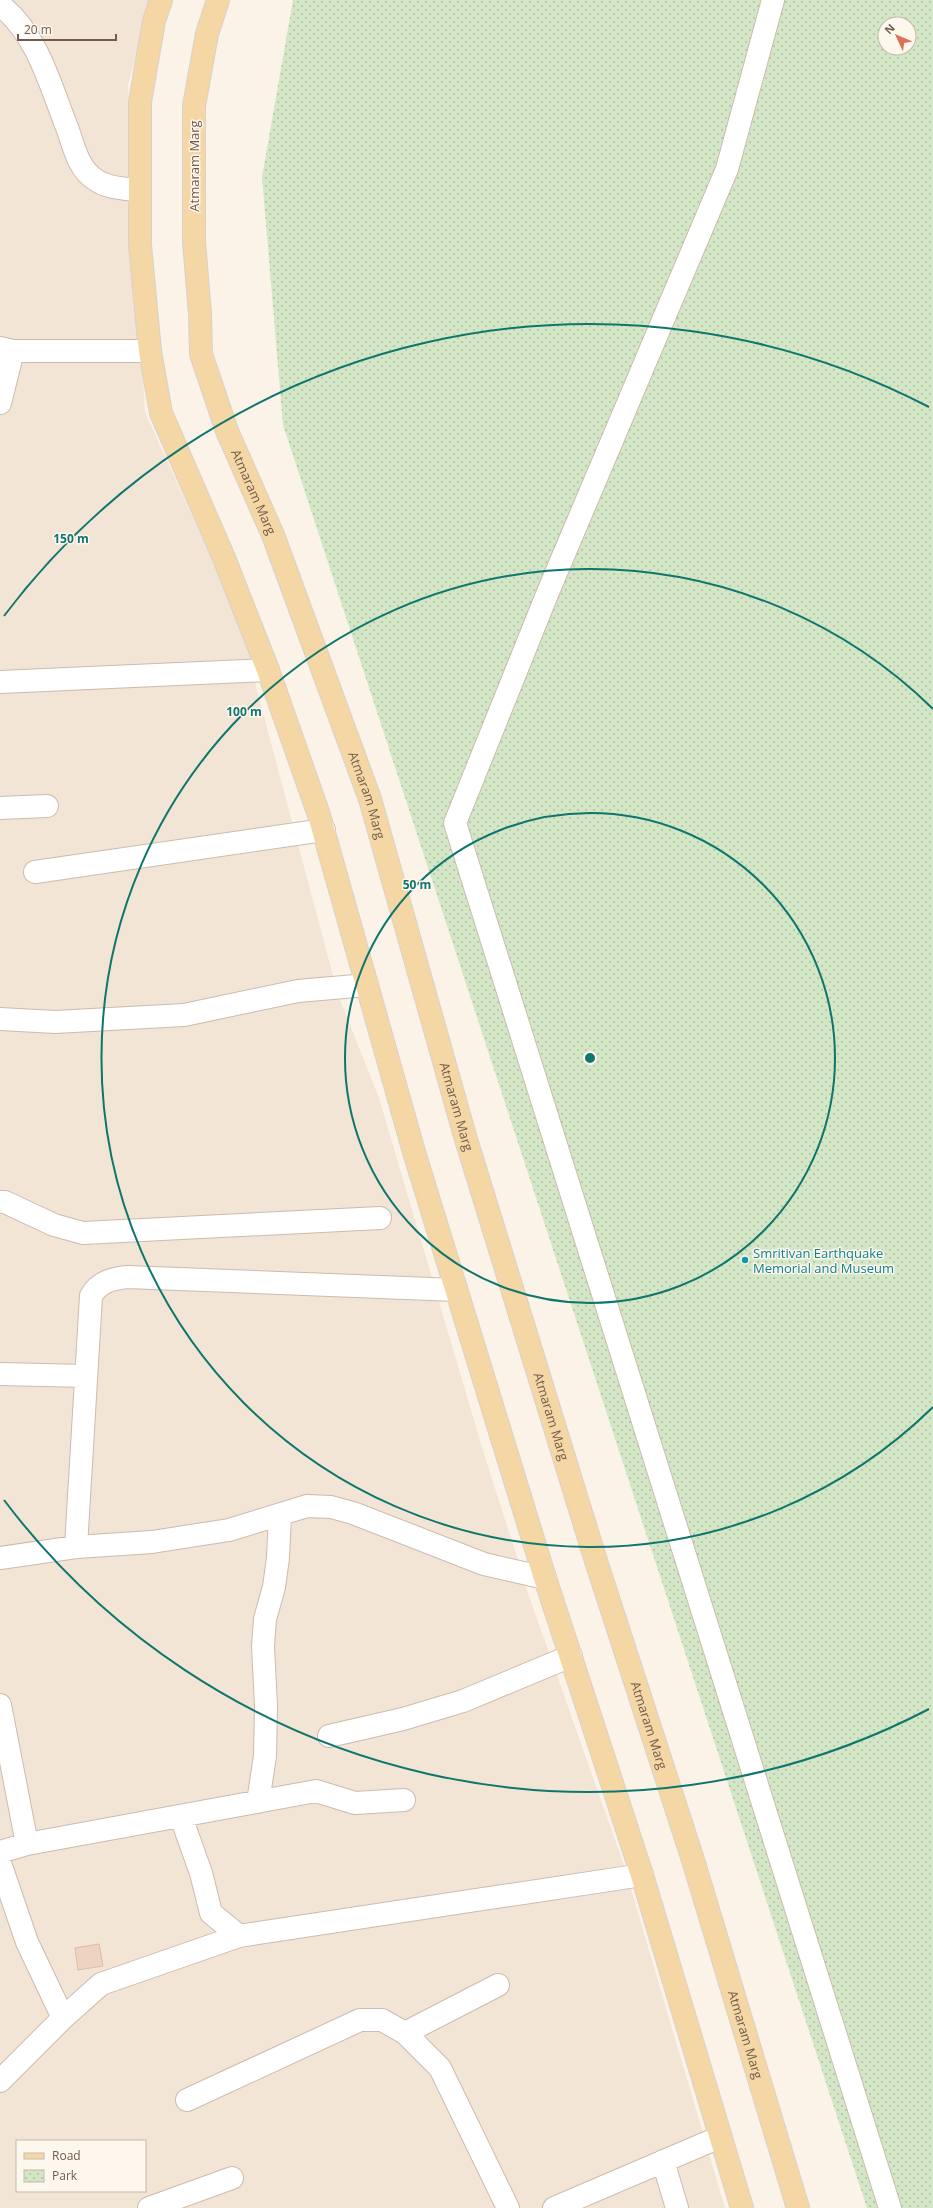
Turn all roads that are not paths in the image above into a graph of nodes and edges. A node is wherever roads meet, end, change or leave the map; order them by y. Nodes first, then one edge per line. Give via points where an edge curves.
1 (162, 0) edge
2 (218, 0) edge
3 (773, 0) edge
4 (0, 5) edge
5 (140, 190) junction
6 (6, 350) edge
7 (150, 352) junction
8 (0, 403) edge
9 (268, 670) junction
10 (0, 682) edge
11 (47, 806) dead end
12 (0, 808) edge
13 (324, 830) junction
14 (35, 872) dead end
15 (367, 985) junction
16 (0, 1019) edge
17 (0, 1202) edge
18 (380, 1218) dead end
19 (456, 1290) junction
20 (0, 1374) edge
21 (85, 1376) junction
22 (280, 1515) junction
23 (76, 1547) junction
24 (0, 1558) edge
25 (545, 1578) junction
26 (571, 1656) junction
27 (0, 1709) edge
28 (329, 1736) dead end
29 (404, 1800) dead end
30 (258, 1802) junction
31 (181, 1817) junction
32 (27, 1844) junction
33 (0, 1852) edge
34 (0, 1863) edge
35 (642, 1875) junction
36 (239, 1936) junction
37 (498, 1985) dead end
38 (63, 2018) junction
39 (405, 2033) junction
40 (0, 2081) edge
41 (187, 2100) dead end
42 (720, 2137) junction
43 (663, 2162) junction
44 (232, 2178) dead end
45 (148, 2208) edge
46 (508, 2208) edge
47 (554, 2208) edge
48 (677, 2208) edge
49 (742, 2208) edge
50 (798, 2208) edge
51 (890, 2208) edge

1 - 5 main road via 154,21 140,102
2 - 50 main road, Atmaram Marg via 207,34 194,106 194,242 201,354 227,431 273,536 370,799 470,1151 596,1561 693,1860
3 - 51 street via 727,168 548,592 455,823
4 - 5 street via 20,25 41,59 78,159 88,174 96,181 110,186
5 - 7 main road via 140,245
6 - 7 street
6 - 8 street
7 - 9 main road via 161,413 224,558
9 - 10 street
9 - 13 main road
11 - 12 street
13 - 14 street
13 - 15 main road
15 - 16 street via 298,991 184,1015 55,1022
15 - 19 main road
17 - 18 street via 54,1225 83,1233
19 - 21 street via 127,1277 111,1279 96,1286 91,1296
19 - 25 main road
20 - 21 street
21 - 23 street
22 - 23 street via 229,1530 175,1539
22 - 25 street via 307,1506 331,1507 484,1564
22 - 30 street via 274,1587 265,1619 265,1756
23 - 24 street
25 - 26 main road
26 - 28 street via 463,1701 402,1719
26 - 35 main road
27 - 32 street
29 - 30 street via 355,1803 316,1791
30 - 31 street
31 - 32 street
31 - 36 street via 201,1873 211,1912
32 - 33 street
34 - 38 street via 27,1942
35 - 36 street
35 - 42 main road
36 - 38 street via 101,1984
37 - 39 street
38 - 40 street
39 - 41 street via 382,2020 360,2020
39 - 46 street via 440,2068
42 - 43 street
42 - 49 main road
43 - 47 street
43 - 48 street
44 - 45 street

